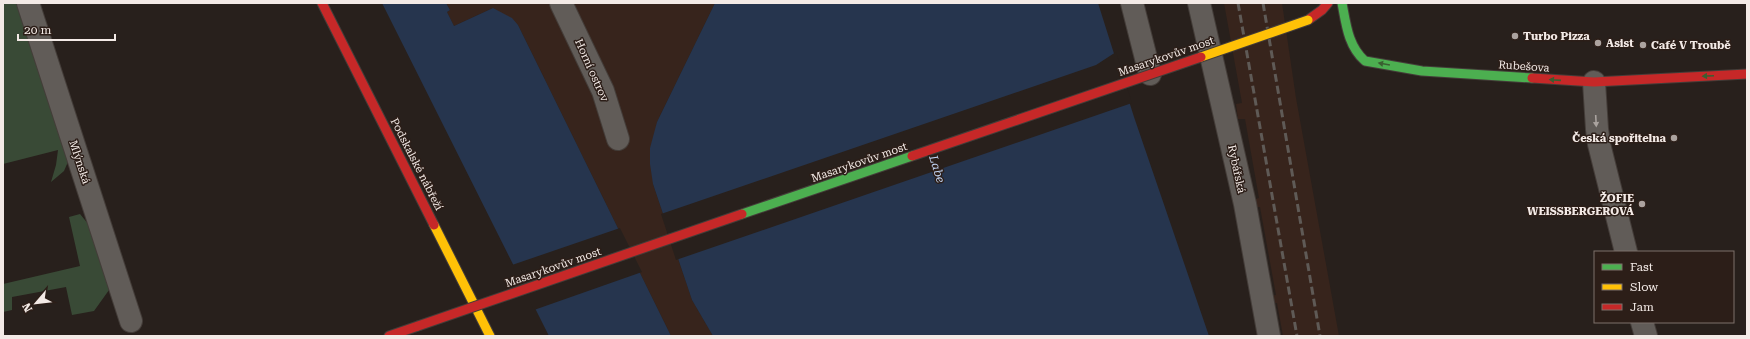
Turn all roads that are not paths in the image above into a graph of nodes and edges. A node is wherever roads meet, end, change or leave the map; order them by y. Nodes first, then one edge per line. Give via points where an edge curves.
1 (28, 3) edge
2 (322, 3) edge
3 (561, 3) edge
4 (1132, 3) edge
5 (1199, 3) edge
6 (1328, 3) edge
7 (1342, 3) edge
8 (1150, 74) junction
9 (1747, 74) edge
10 (1594, 82) junction
11 (618, 139) dead end
12 (1626, 251) edge
13 (131, 321) dead end
14 (1642, 323) edge
15 (389, 336) edge
16 (490, 336) edge
17 (1269, 336) edge
18 (1646, 336) edge

1 - 13 street, Mlýnská
2 - 16 street, Podskalské nábřeží
3 - 11 street, Horní ostrov via 603,91
4 - 8 street
5 - 17 street, Rybářská via 1245,204
6 - 8 street, Masarykovův most, bridge via 1308,20
10 -> 7 street, Rubešova via 1422,71 1365,61 1355,51
8 - 15 street, Masarykovův most, bridge
9 -> 10 street, Rubešova
10 -> 12 street via 1599,144
14 - 18 street

